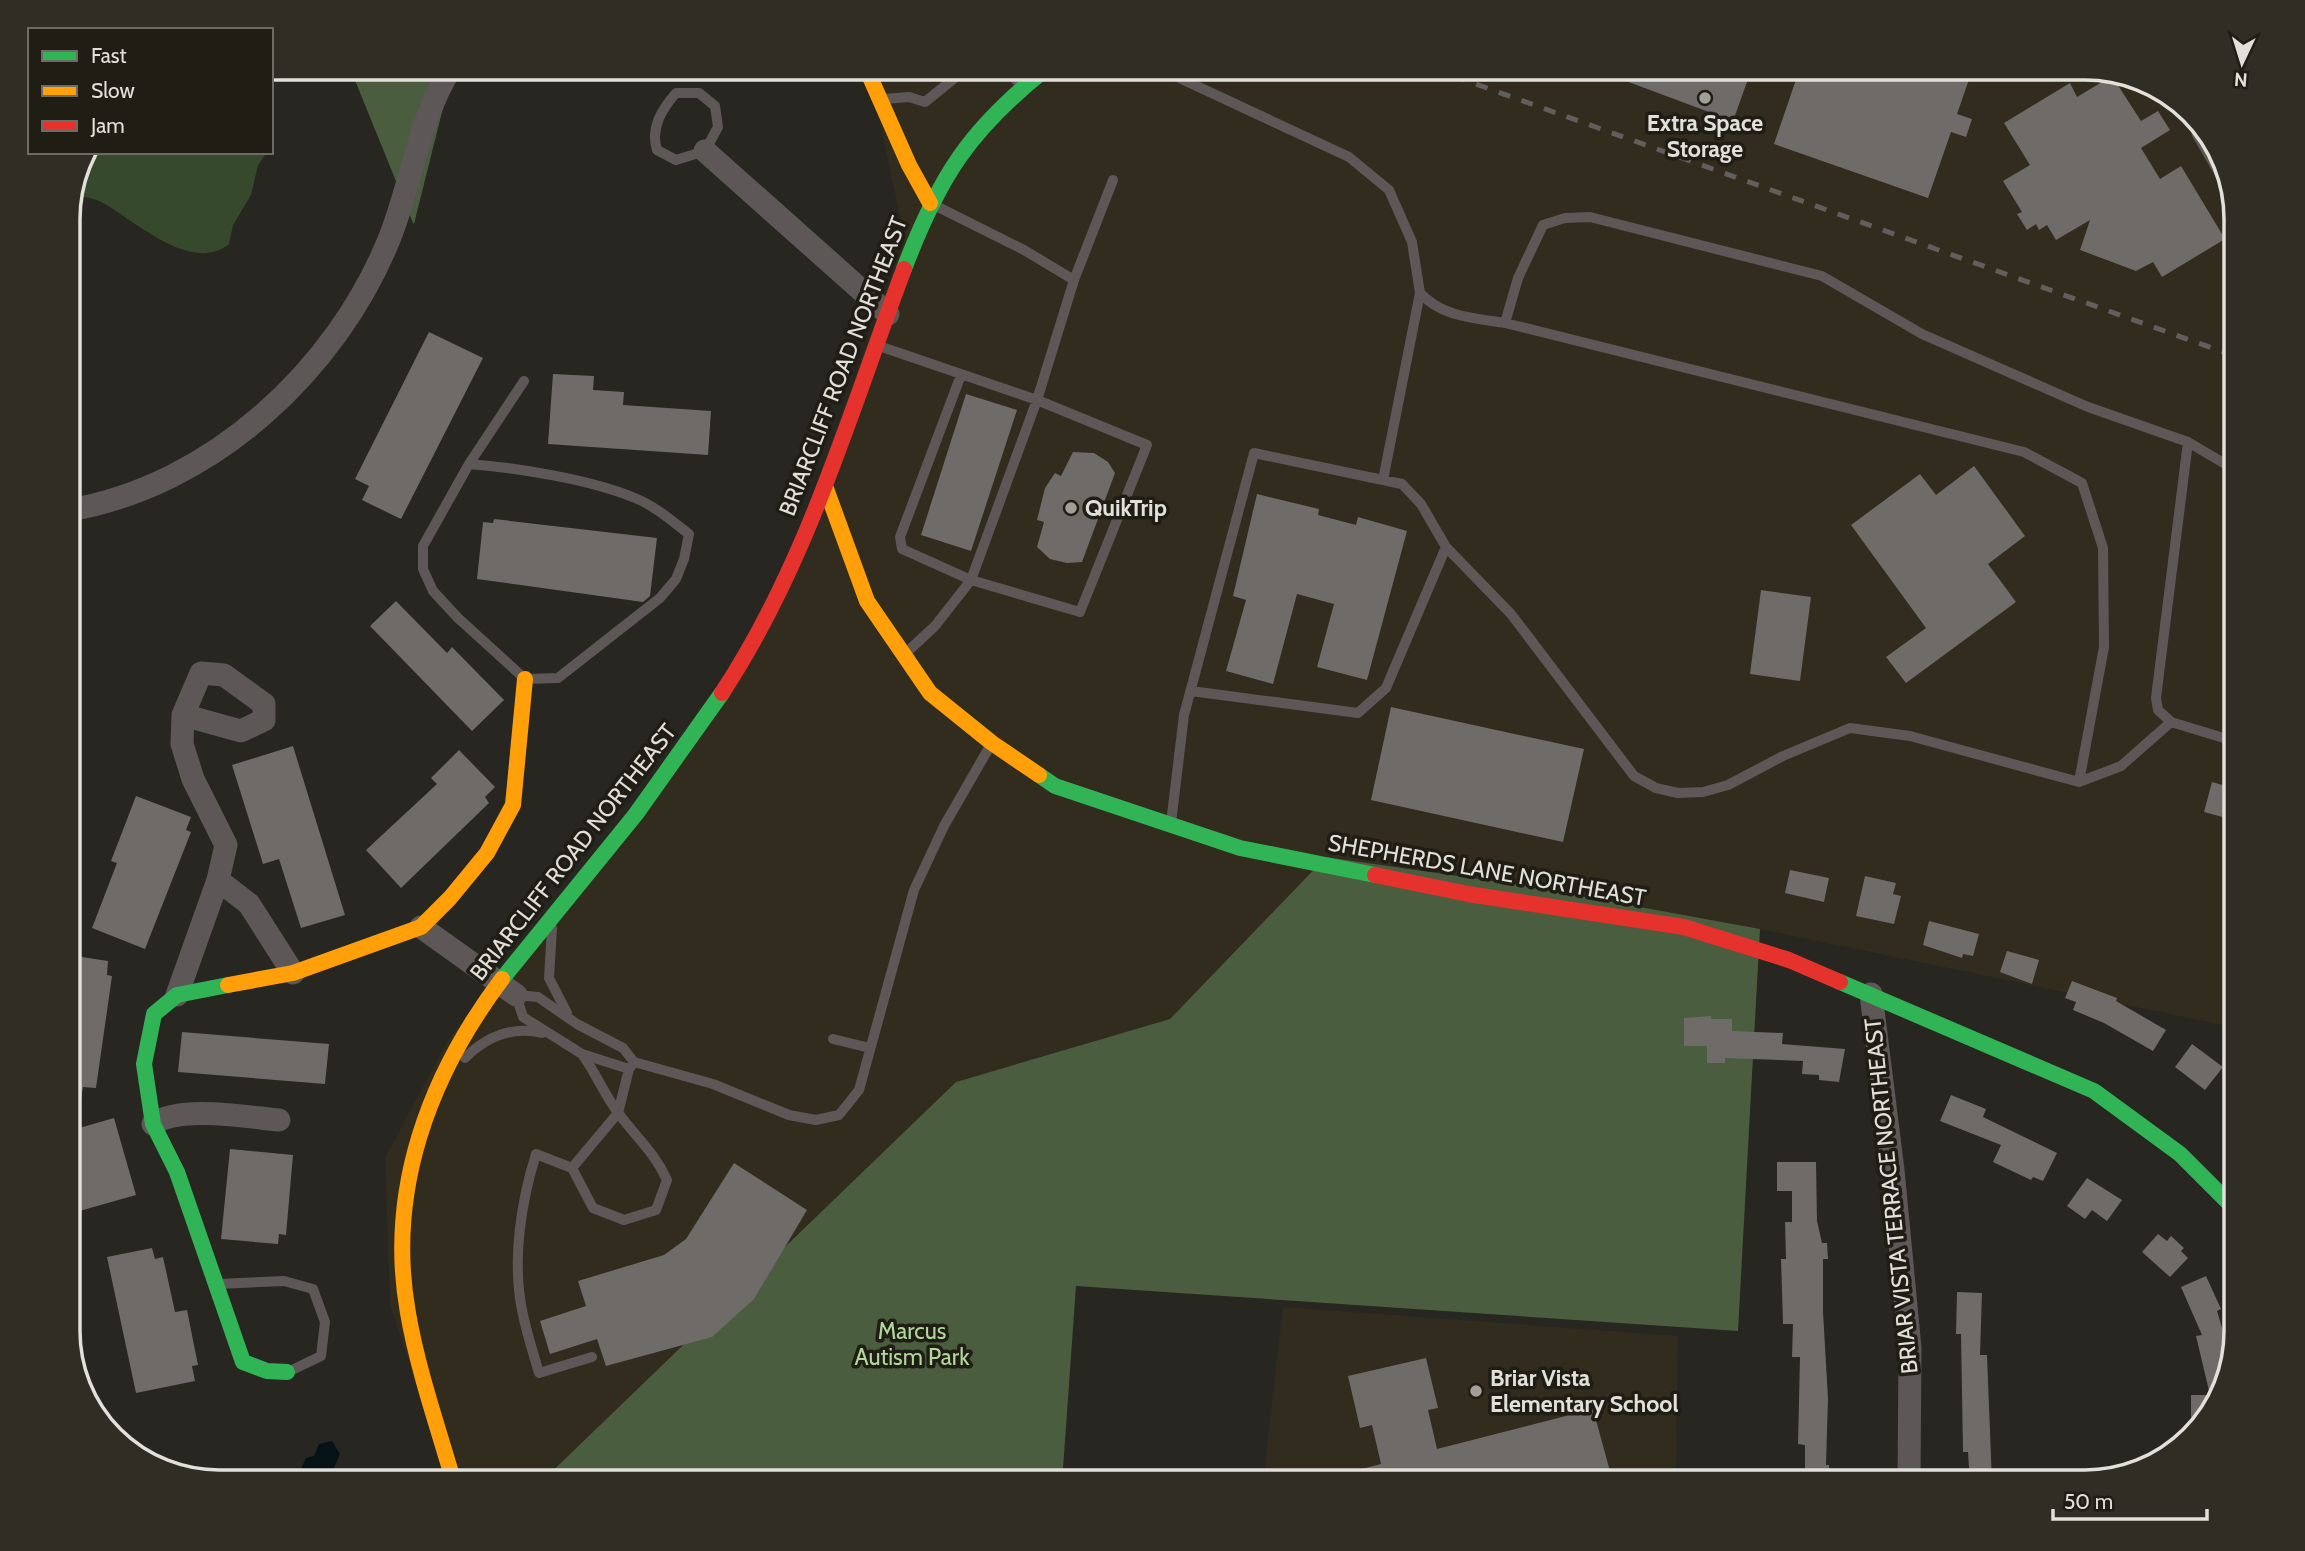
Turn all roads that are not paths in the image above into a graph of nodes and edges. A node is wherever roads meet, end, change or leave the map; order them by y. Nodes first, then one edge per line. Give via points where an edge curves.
1 (1185, 80) edge
2 (444, 81) edge
3 (871, 81) edge
4 (952, 81) edge
5 (1016, 81) edge
6 (1032, 81) edge
7 (1023, 88) junction
8 (879, 99) junction
9 (705, 151) junction
10 (1112, 180) dead end
11 (930, 203) junction
12 (1074, 280) junction
13 (1419, 293) junction
14 (888, 313) junction
15 (1505, 323) junction
16 (876, 345) junction
17 (961, 376) junction
18 (524, 381) dead end
19 (1037, 400) junction
20 (2188, 442) junction
21 (469, 464) junction
22 (2225, 464) edge
23 (1383, 480) junction
24 (825, 486) junction
25 (81, 507) edge
26 (1446, 547) junction
27 (971, 580) junction
28 (904, 655) junction
29 (525, 679) junction
30 (1191, 691) junction
31 (183, 715) dead end
32 (2171, 722) junction
33 (2225, 738) edge
34 (992, 743) junction
35 (2079, 782) junction
36 (1171, 827) junction
37 (218, 880) junction
38 (553, 916) junction
39 (421, 927) junction
40 (293, 973) junction
41 (507, 989) junction
42 (1871, 994) junction
43 (177, 995) junction
44 (572, 1021) junction
45 (552, 1035) junction
46 (833, 1039) dead end
47 (870, 1048) junction
48 (582, 1054) junction
49 (631, 1065) junction
50 (441, 1077) junction
51 (618, 1113) junction
52 (279, 1120) dead end
53 (153, 1124) junction
54 (572, 1168) junction
55 (2225, 1199) edge
56 (218, 1284) junction
57 (592, 1357) dead end
58 (287, 1372) joint
59 (450, 1470) edge
60 (1909, 1470) edge

1 - 13 lane via 1349,157 1389,190 1412,242
2 - 25 street via 381,258 347,320 303,374 254,422 184,470 137,494
3 - 8 street
4 - 8 lane via 925,102 909,97
5 - 7 lane
6 - 7 street, BRIARCLIFF ROAD NORTHEAST
7 - 11 street, BRIARCLIFF ROAD NORTHEAST via 970,139
8 - 11 street
9 - 9 lane via 718,127 715,106 699,93 676,93 662,110 653,138 657,150 676,160
9 - 14 street
10 - 12 lane
11 - 12 lane
11 - 14 street, BRIARCLIFF ROAD NORTHEAST
12 - 19 lane
13 - 15 lane via 1430,305 1454,315
13 - 23 lane
14 - 16 street, BRIARCLIFF ROAD NORTHEAST
15 - 20 lane via 1518,278 1544,225 1590,217 1822,276 1922,334 2088,407
15 - 35 lane via 2024,452 2082,483 2103,548 2104,647
16 - 17 lane
16 - 24 street, BRIARCLIFF ROAD NORTHEAST
17 - 19 lane
17 - 27 lane via 900,537 902,549
18 - 21 lane
19 - 27 lane
19 - 27 lane via 1147,445 1080,612
20 - 22 lane
20 - 32 lane via 2156,698 2158,710
21 - 29 lane via 423,546 423,569 433,591 458,618
21 - 29 lane via 521,469 634,498 689,534 676,579 660,598 558,678
23 - 26 lane via 1402,484 1421,504
23 - 30 lane via 1254,453
24 - 28 street, SHEPHERDS LANE NORTHEAST via 867,601
24 - 38 street, BRIARCLIFF ROAD NORTHEAST via 764,622 724,688 666,776
26 - 30 lane via 1386,688 1358,713
26 - 35 lane via 1511,614 1634,776 1656,788 1703,792 1728,785 1850,728 1910,736
27 - 28 lane
28 - 34 street, SHEPHERDS LANE NORTHEAST via 930,693
29 - 39 street via 513,805 487,853
30 - 36 lane
31 - 37 street via 182,744 193,779 226,845
32 - 33 lane
32 - 35 lane via 2122,766
34 - 36 street, SHEPHERDS LANE NORTHEAST via 1055,786
34 - 47 lane via 914,890
36 - 42 street, SHEPHERDS LANE NORTHEAST via 1240,848 1468,894 1684,927 1789,960
37 - 40 street via 249,904
37 - 43 street
38 - 41 street, BRIARCLIFF ROAD NORTHEAST
38 - 44 lane via 549,978
39 - 40 street
39 - 41 street
40 - 43 street
41 - 44 lane via 538,997
41 - 45 lane via 523,1017
41 - 50 street, BRIARCLIFF ROAD NORTHEAST via 463,1032
42 - 55 street, SHEPHERDS LANE NORTHEAST via 2094,1091 2180,1154
42 - 60 street, BRIAR VISTA TERRACE NORTHEAST via 1910,1348
43 - 53 street via 154,1014 144,1063
44 - 49 lane via 623,1048
45 - 48 lane
45 - 50 lane via 515,1030 492,1038
46 - 47 lane
47 - 49 lane via 859,1090 839,1115 816,1120 789,1115 713,1084
48 - 49 lane
48 - 51 lane
49 - 51 lane
50 - 59 street, BRIARCLIFF ROAD NORTHEAST via 419,1131 400,1232 402,1292 412,1342
51 - 54 lane
51 - 54 lane via 658,1158 667,1180 656,1210 624,1220 593,1208
52 - 53 street via 211,1114 163,1117
53 - 56 street via 177,1172
54 - 57 lane via 536,1154 525,1189 519,1252 521,1308 539,1373
56 - 58 street via 243,1362
56 - 58 lane via 284,1280 313,1289 325,1322 321,1356

